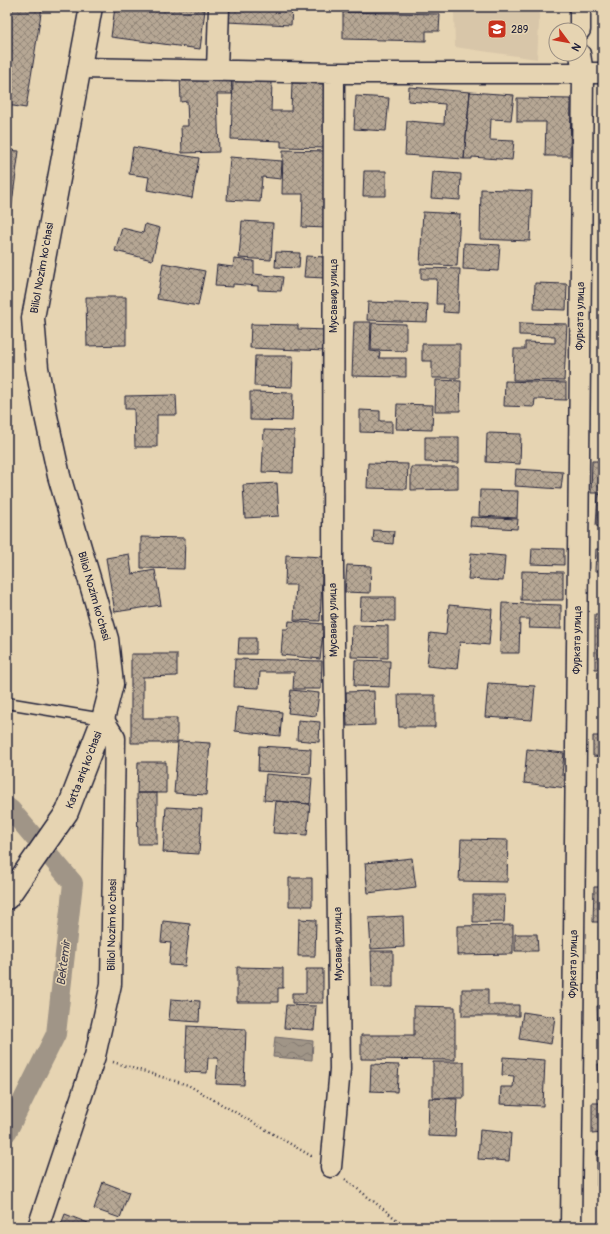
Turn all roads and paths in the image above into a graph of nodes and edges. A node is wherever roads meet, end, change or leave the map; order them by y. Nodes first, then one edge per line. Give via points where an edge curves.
1 (91, 7) edge
2 (219, 7) edge
3 (580, 7) edge
4 (580, 22) edge
5 (582, 63) edge
6 (79, 68) junction
7 (217, 70) junction
8 (334, 73) junction
9 (603, 73) edge
10 (7, 703) edge
11 (103, 719) junction
12 (7, 898) edge
13 (95, 1056) junction
14 (331, 1167) junction
15 (38, 1227) edge
16 (438, 1227) edge
17 (571, 1227) edge

1 - 6 street, Biliol Nozim ko'chasi
2 - 7 street
3 - 4 street
5 - 8 street
5 - 9 street
5 - 17 street, Фурката улица
6 - 7 street
6 - 11 street, Biliol Nozim ko'chasi via 33,318 37,368 59,476 107,639 112,684
7 - 8 street
8 - 14 street, Мусаввир улица via 333,569 340,1069
10 - 11 lane
11 - 12 street, Katta ariq ko'chasi via 67,812
11 - 13 street, Biliol Nozim ko'chasi via 114,738 111,984
13 - 14 path via 188,1084
13 - 15 street, Biliol Nozim ko'chasi
14 - 16 path via 401,1223

